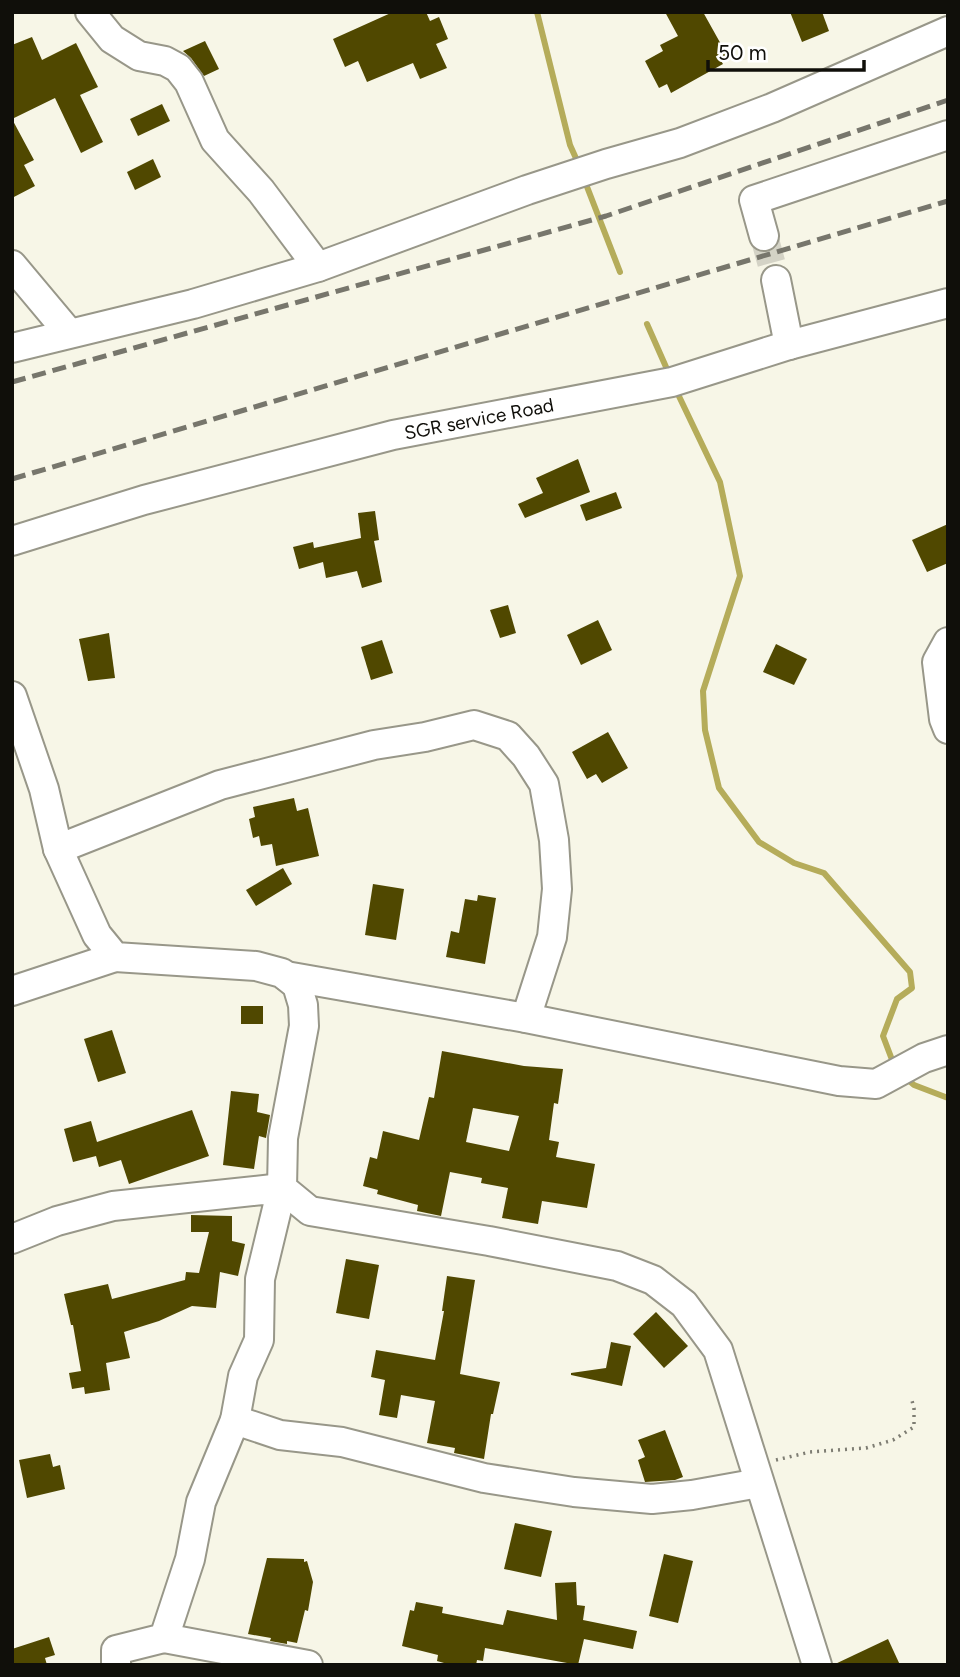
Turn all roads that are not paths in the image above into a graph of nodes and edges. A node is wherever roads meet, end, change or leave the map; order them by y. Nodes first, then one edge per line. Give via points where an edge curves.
1 (90, 12) edge
2 (939, 12) edge
3 (947, 31) edge
4 (948, 135) edge
5 (764, 236) tunnel mouth
6 (12, 265) edge
7 (318, 267) junction
8 (776, 280) tunnel mouth
9 (948, 303) edge
10 (69, 333) junction
11 (789, 345) junction
12 (12, 348) edge
13 (12, 541) edge
14 (948, 642) edge
15 (12, 696) edge
16 (948, 729) edge
17 (58, 849) junction
18 (115, 957) junction
19 (286, 976) junction
20 (12, 990) edge
21 (526, 1018) junction
22 (948, 1050) edge
23 (282, 1188) junction
24 (12, 1239) edge
25 (235, 1420) junction
26 (757, 1475) junction
27 (164, 1638) junction
28 (116, 1665) edge
29 (308, 1665) edge
30 (817, 1665) edge

1 - 7 street via 112,39 139,56 178,68 215,140 261,191
2 - 3 street
3 - 7 street via 680,143 527,190
4 - 5 street via 754,200
6 - 10 street
7 - 10 street via 194,304
8 - 11 street
9 - 11 street, SGR service Road
10 - 12 street
11 - 13 street, SGR service Road via 672,382 393,435 144,500
14 - 16 street via 937,662
15 - 17 street via 44,789
17 - 18 street via 97,934
17 - 21 street via 220,785 361,749 474,725 508,736 544,784 555,852 552,937
18 - 19 street via 256,966
18 - 20 street
19 - 21 street
19 - 23 street via 297,985 304,1026 284,1138
21 - 22 street via 839,1081 876,1084
23 - 24 street via 113,1206
23 - 25 street via 260,1279 259,1340 243,1376
23 - 26 street via 310,1211 617,1266 653,1280 684,1304 718,1350
25 - 26 street via 484,1478 574,1492 652,1499 692,1495
25 - 27 street via 201,1502 190,1559
26 - 30 street
27 - 28 street via 116,1650
27 - 29 street

